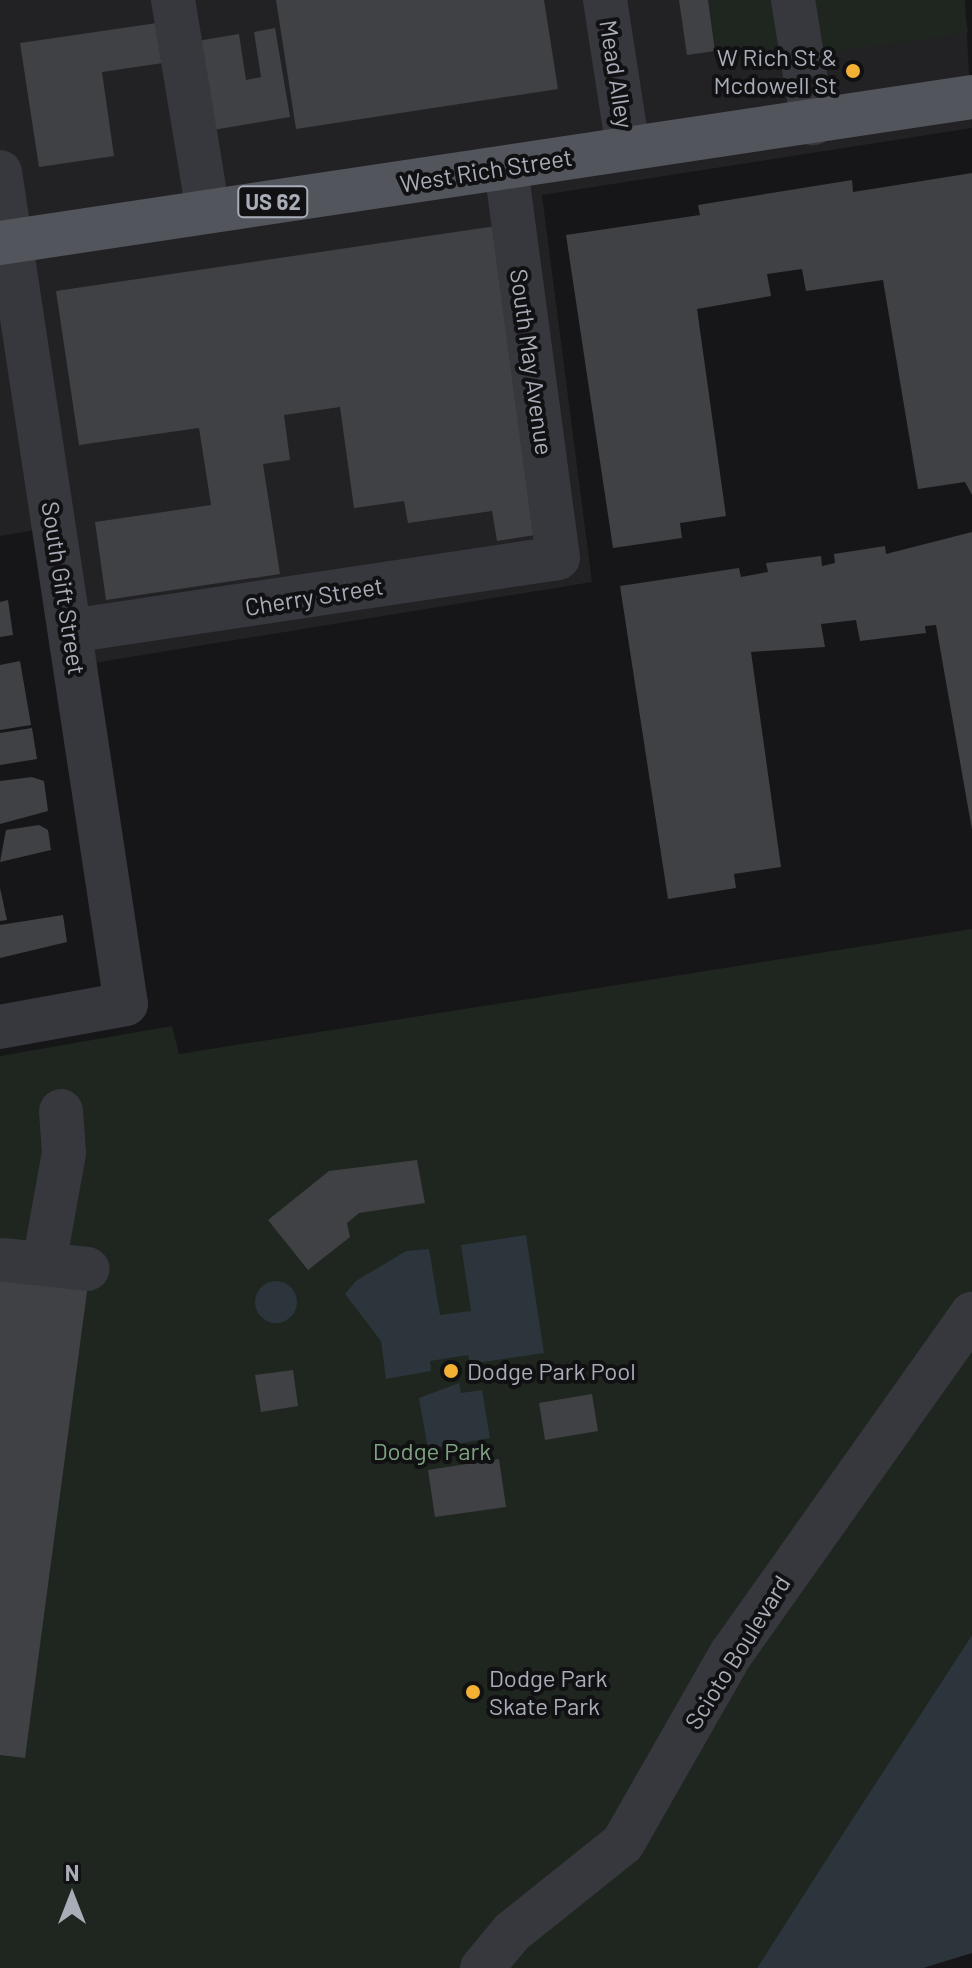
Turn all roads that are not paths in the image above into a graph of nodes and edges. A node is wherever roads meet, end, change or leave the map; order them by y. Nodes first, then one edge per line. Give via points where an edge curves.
1 (173, 0) edge
2 (605, 0) edge
3 (793, 0) edge
4 (972, 97) edge
5 (813, 123) junction
6 (628, 148) junction
7 (506, 167) junction
8 (0, 172) edge
9 (208, 211) junction
10 (6, 242) edge
11 (558, 558) joint
12 (70, 631) junction
13 (0, 1027) edge
14 (61, 1111) dead end
15 (88, 1269) dead end
16 (972, 1314) edge
17 (482, 1968) edge

1 - 9 street
2 - 6 street, Mead Alley
3 - 5 street
4 - 5 main road, West Rich Street / US 62
5 - 6 main road, West Rich Street / US 62
6 - 7 main road, West Rich Street / US 62
7 - 9 main road, West Rich Street / US 62
7 - 11 street, South May Avenue
8 - 10 street, South Gift Street
9 - 10 main road, West Rich Street / US 62
10 - 12 street, South Gift Street
11 - 12 street, Cherry Street
12 - 13 street, South Gift Street via 126,1004
14 - 15 street via 64,1153 24,1262
16 - 17 street, Scioto Boulevard via 731,1654 623,1843 512,1932

